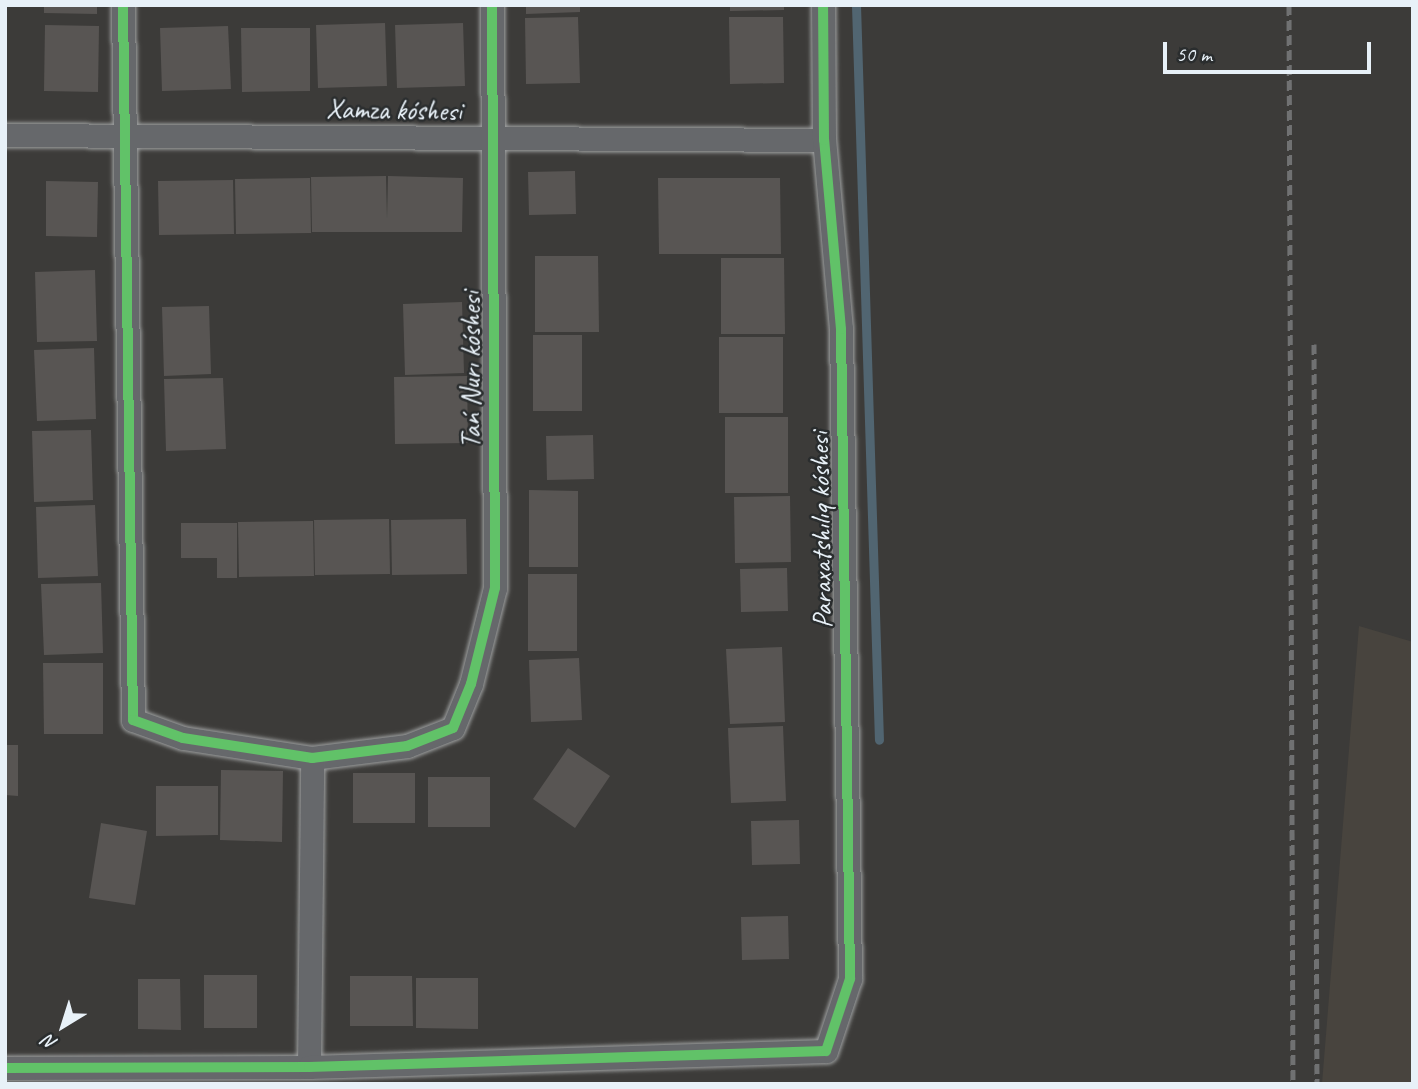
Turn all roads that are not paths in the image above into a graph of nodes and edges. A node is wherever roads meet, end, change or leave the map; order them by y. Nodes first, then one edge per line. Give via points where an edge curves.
1 (123, 5) edge
2 (492, 5) edge
3 (823, 5) edge
4 (5, 135) edge
5 (124, 137) junction
6 (824, 140) junction
7 (492, 141) junction
8 (312, 758) junction
9 (309, 1066) junction
10 (5, 1068) edge

1 - 5 street
2 - 7 street, Tań Nurı kóshesi
3 - 6 street, Paraxatshılıq kóshesi
4 - 5 street, Xamza kóshesi
5 - 7 street, Xamza kóshesi
5 - 8 street via 133,720 183,738
6 - 7 street, Xamza kóshesi
6 - 9 street, Paraxatshılıq kóshesi via 841,330 850,979 826,1051
7 - 8 street, Tań Nurı kóshesi via 495,588 471,684 453,728 407,746
8 - 9 street
9 - 10 street

